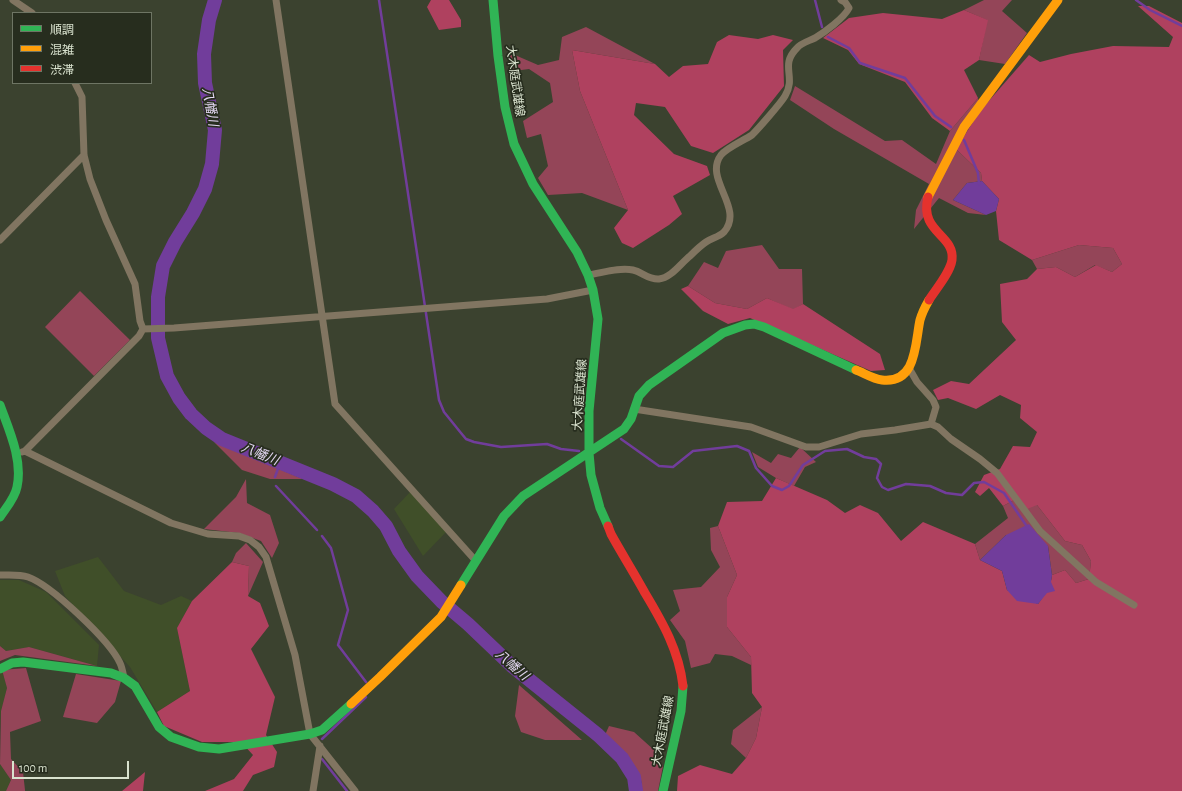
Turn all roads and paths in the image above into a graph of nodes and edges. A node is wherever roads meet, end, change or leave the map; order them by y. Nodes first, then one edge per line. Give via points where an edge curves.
1 (13, 0) edge
2 (276, 0) edge
3 (493, 0) edge
4 (841, 0) edge
5 (1054, 1) edge
6 (31, 12) edge
7 (76, 84) edge
8 (84, 155) junction
9 (0, 240) edge
10 (588, 275) junction
11 (593, 290) junction
12 (322, 316) junction
13 (146, 329) junction
14 (910, 368) junction
15 (0, 405) edge
16 (634, 409) junction
17 (931, 424) junction
18 (25, 451) junction
19 (15, 453) junction
20 (589, 453) junction
21 (0, 518) edge
22 (475, 560) junction
23 (0, 575) edge
24 (1134, 605) dead end
25 (0, 669) edge
26 (124, 678) junction
27 (310, 734) junction
28 (320, 746) junction
29 (313, 791) edge
30 (355, 791) edge
31 (663, 791) edge

1 - 6 street
2 - 12 street
3 - 10 street, 大木庭武雄線 via 505,107 514,144 533,184 577,252
4 - 10 street via 849,8 846,14 817,37 798,47 791,55 788,63 790,84 785,96 752,134 722,154 717,163 716,174 729,210 729,222 724,232 707,241 668,276 659,279 624,269
5 - 14 street via 1025,46 964,127 928,198 925,208 927,219 950,248 952,260 923,310
7 - 8 street via 82,97
8 - 9 street
8 - 13 street via 90,179 135,284 140,321
10 - 11 street, 大木庭武雄線
11 - 12 street via 547,299
11 - 20 street, 大木庭武雄線 via 598,319
12 - 13 street
12 - 22 street via 335,404
13 - 18 street
14 - 16 street via 900,377 882,380 764,327 746,324 723,333 649,385 641,392
14 - 17 street via 936,407
15 - 19 street
16 - 17 street via 752,427 806,447 819,447 861,434
16 - 20 street via 630,423 624,429
17 - 24 street via 997,473 1040,531 1096,582
18 - 19 street
18 - 27 street via 171,523 208,534 239,536 259,547 266,557 295,655
19 - 21 street via 18,474 16,489
20 - 22 street via 523,496 512,506
20 - 31 street, 大木庭武雄線 via 591,475 600,508 611,534 665,626 681,669 681,711
22 - 27 street via 441,617 322,730
23 - 26 street via 28,577 62,599 105,642 120,662
25 - 26 street via 12,663 23,662 111,673
26 - 27 street via 135,686 159,727 171,737 199,747 218,749
27 - 28 street
28 - 29 street
28 - 30 street

